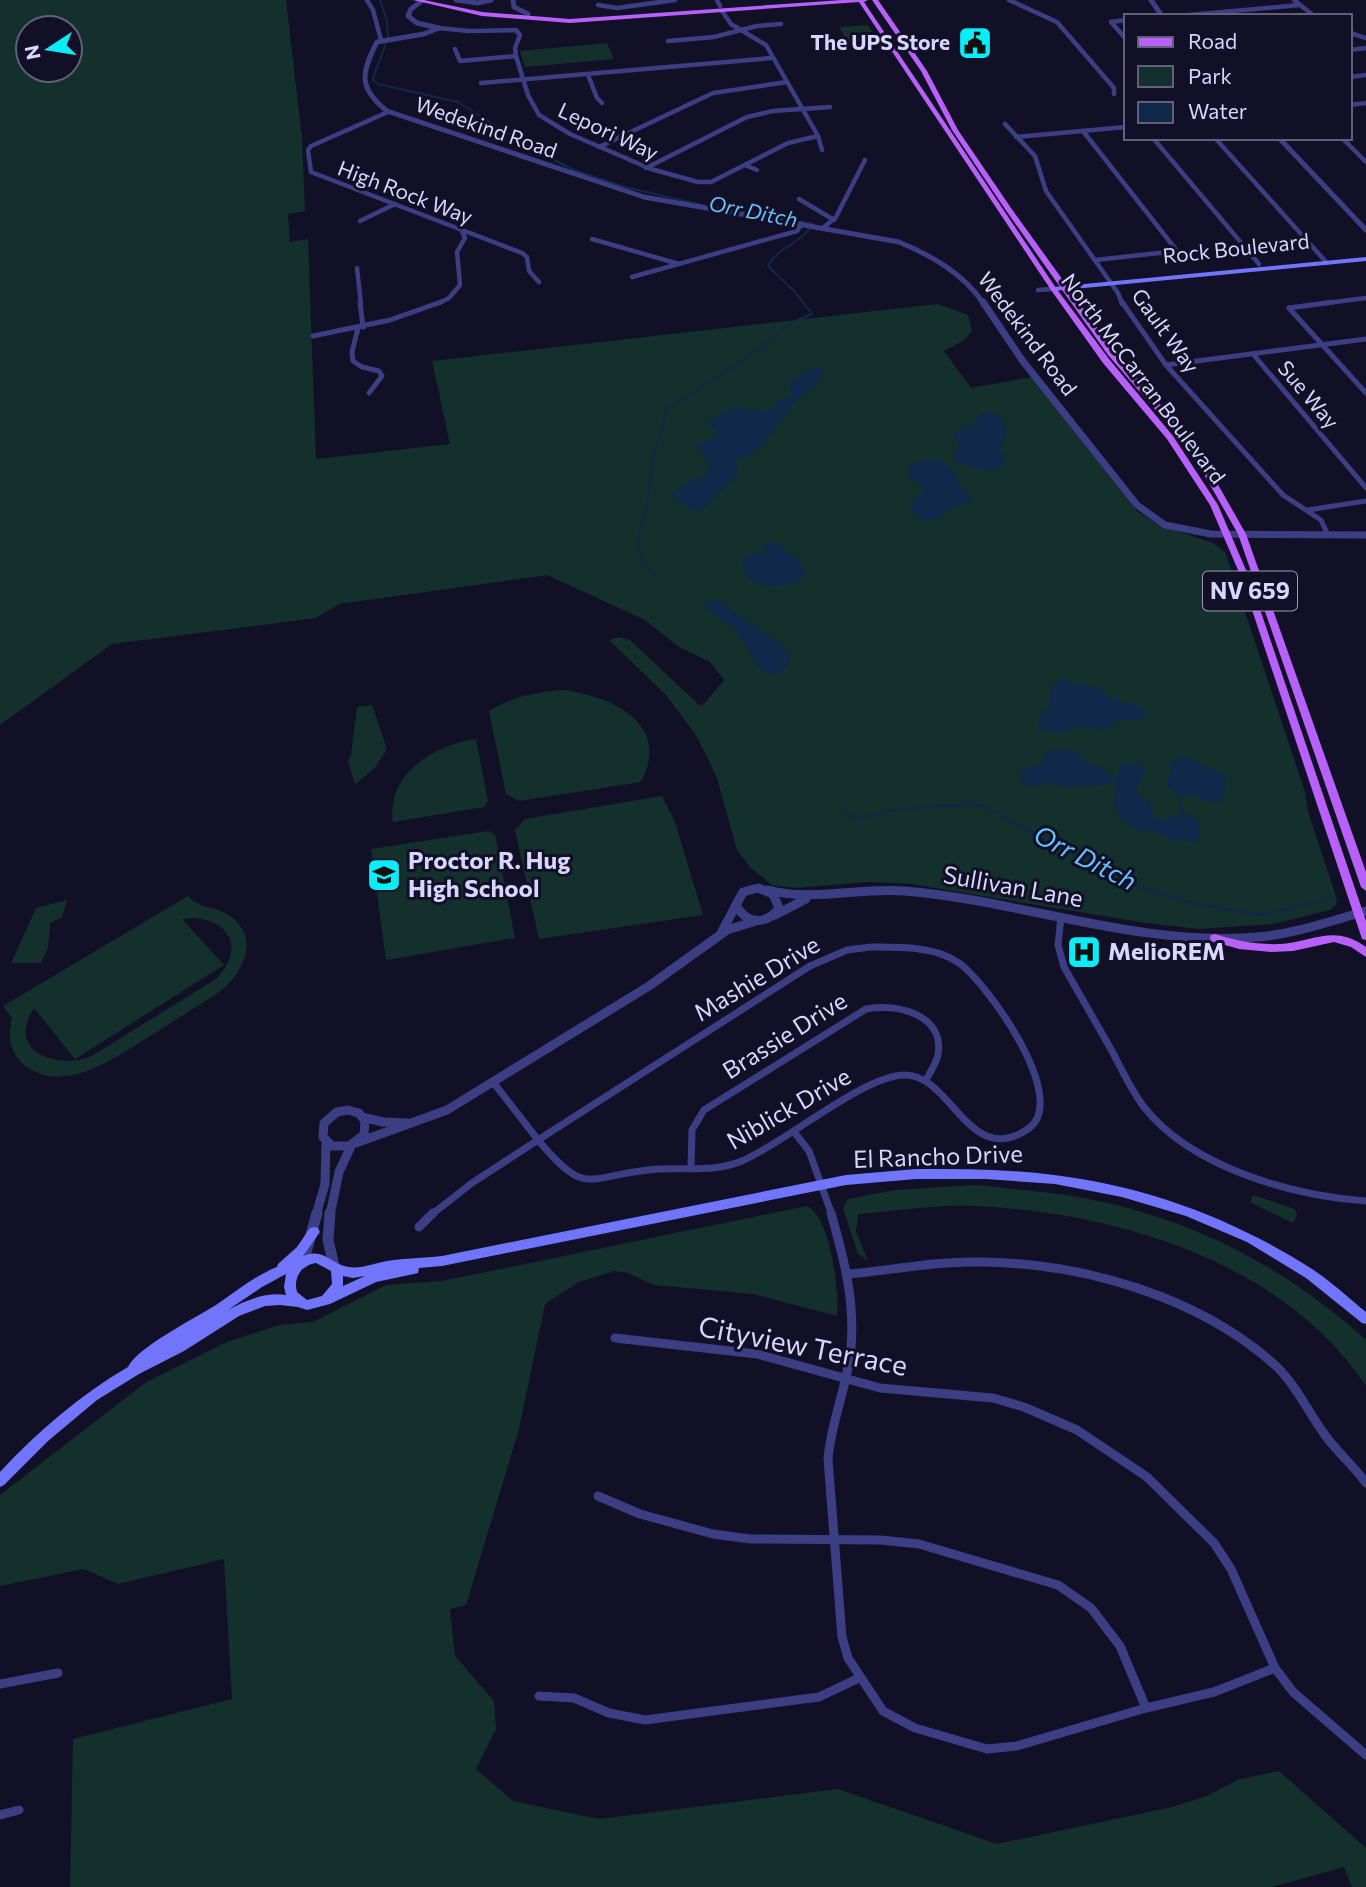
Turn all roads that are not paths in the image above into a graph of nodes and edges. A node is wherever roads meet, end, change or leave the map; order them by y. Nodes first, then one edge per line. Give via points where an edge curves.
1 (367, 0) edge
2 (420, 0) edge
3 (443, 0) edge
4 (456, 0) edge
5 (491, 0) edge
6 (513, 0) edge
7 (675, 0) edge
8 (797, 0) edge
9 (862, 0) edge
10 (875, 0) edge
11 (1009, 0) edge
12 (1294, 0) edge
13 (658, 1) edge
14 (815, 4) junction
15 (598, 5) dead end
16 (1300, 5) junction
17 (720, 6) edge
18 (528, 14) junction
19 (1200, 14) edge
20 (1311, 14) edge
21 (871, 17) junction
22 (1124, 20) edge
23 (781, 23) dead end
24 (439, 28) junction
25 (695, 30) dead end
26 (741, 30) junction
27 (1124, 36) edge
28 (699, 39) junction
29 (381, 40) junction
30 (668, 41) dead end
31 (455, 50) dead end
32 (516, 56) junction
33 (772, 58) junction
34 (653, 69) junction
35 (588, 75) junction
36 (657, 79) dead end
37 (525, 80) junction
38 (787, 82) junction
39 (481, 83) dead end
40 (918, 86) junction
41 (1114, 94) dead end
42 (938, 95) junction
43 (602, 103) dead end
44 (830, 107) dead end
45 (803, 110) junction
46 (388, 112) junction
47 (1005, 124) dead end
48 (1124, 127) edge
49 (1083, 131) junction
50 (818, 136) junction
51 (1016, 137) junction
52 (1155, 140) edge
53 (1217, 140) edge
54 (1281, 140) edge
55 (1344, 140) edge
56 (599, 147) junction
57 (822, 150) dead end
58 (865, 160) dead end
59 (1366, 162) edge
60 (745, 165) junction
61 (646, 168) junction
62 (757, 170) dead end
63 (799, 199) dead end
64 (395, 204) junction
65 (834, 220) junction
66 (359, 221) dead end
67 (802, 224) junction
68 (824, 227) junction
69 (458, 228) junction
70 (1366, 230) edge
71 (592, 239) dead end
72 (1366, 254) edge
73 (1366, 259) edge
74 (1095, 260) junction
75 (1325, 260) junction
76 (680, 264) junction
77 (1259, 264) junction
78 (357, 268) dead end
79 (632, 277) dead end
80 (539, 282) dead end
81 (1111, 283) junction
82 (1064, 288) junction
83 (1053, 289) junction
84 (1038, 290) dead end
85 (1366, 298) edge
86 (360, 327) junction
87 (313, 336) dead end
88 (1366, 339) edge
89 (1322, 345) junction
90 (1253, 354) junction
91 (1166, 365) junction
92 (369, 393) dead end
93 (1366, 393) edge
94 (1366, 488) edge
95 (1366, 501) edge
96 (1306, 510) junction
97 (1228, 534) junction
98 (1242, 534) junction
99 (1328, 535) junction
100 (1366, 536) edge
101 (1366, 887) edge
102 (768, 890) junction
103 (818, 896) junction
104 (736, 905) junction
105 (1362, 912) edge
106 (775, 915) junction
107 (1061, 916) junction
108 (757, 921) junction
109 (1366, 936) edge
110 (718, 937) junction
111 (1215, 937) junction
112 (1366, 953) edge
113 (926, 1080) junction
114 (493, 1082) junction
115 (362, 1116) junction
116 (422, 1121) junction
117 (794, 1132) junction
118 (379, 1135) junction
119 (540, 1138) junction
120 (326, 1143) junction
121 (354, 1145) junction
122 (691, 1169) junction
123 (339, 1173) junction
124 (823, 1185) junction
125 (1366, 1201) edge
126 (419, 1227) dead end
127 (314, 1232) junction
128 (442, 1261) junction
129 (300, 1264) junction
130 (335, 1267) junction
131 (280, 1269) junction
132 (849, 1273) junction
133 (326, 1300) junction
134 (301, 1303) junction
135 (1366, 1319) edge
136 (615, 1338) dead end
137 (126, 1374) junction
138 (846, 1379) junction
139 (0, 1481) edge
140 (1366, 1483) edge
141 (598, 1496) dead end
142 (834, 1541) junction
143 (1275, 1668) junction
144 (58, 1673) dead end
145 (859, 1678) junction
146 (0, 1684) edge
147 (539, 1696) dead end
148 (1146, 1708) junction
149 (1366, 1755) edge
150 (19, 1810) dead end
151 (0, 1815) edge

1 - 29 street via 373,6
2 - 17 main road via 482,14 550,20 615,19
2 - 24 street via 408,16
3 - 18 main road
4 - 5 street
6 - 18 street via 514,7
7 - 13 street
8 - 17 main road
9 - 14 main road
9 - 21 main road, North McCarran Boulevard / NV 659
10 - 42 main road, North McCarran Boulevard / NV 659
11 - 41 street via 1057,22 1114,88
12 - 16 street
13 - 15 street via 617,8
14 - 17 main road
14 - 21 main road via 849,6
16 - 19 street
16 - 20 street
17 - 18 main road via 598,15
17 - 26 street via 731,24
21 - 40 main road, North McCarran Boulevard / NV 659
22 - 27 street via 1111,22
23 - 26 street
24 - 29 street via 423,36
24 - 32 street, Lepori Way via 516,30 520,35
25 - 28 street
26 - 28 street
26 - 33 street via 762,42
28 - 30 street
29 - 46 street, Wedekind Road via 374,46 363,83 371,99
31 - 32 street via 460,61
32 - 37 street, Lepori Way
33 - 34 street
33 - 38 street
34 - 35 street
34 - 36 street
35 - 37 street
35 - 43 street
37 - 39 street
37 - 56 street, Lepori Way via 541,118
38 - 45 street
38 - 56 street via 713,93
40 - 42 main road
40 - 83 main road, North McCarran Boulevard / NV 659
42 - 82 main road, North McCarran Boulevard / NV 659 via 955,130
44 - 45 street
45 - 50 street
45 - 61 street via 747,117
46 - 64 street, High Rock Way via 311,146 309,168 315,175
46 - 67 street, Wedekind Road via 644,197
47 - 51 street, Gault Way
48 - 49 street
49 - 51 street
49 - 74 street via 1177,251
50 - 57 street
50 - 60 street via 788,141
51 - 74 street, Gault Way via 1035,156 1046,191
52 - 77 street
53 - 75 street
54 - 70 street
55 - 59 street
56 - 61 street, Lepori Way
58 - 65 street
60 - 61 street, Lepori Way via 709,183
60 - 62 street
63 - 65 street
64 - 66 street
64 - 69 street, High Rock Way
65 - 68 street
67 - 68 street, Wedekind Road
67 - 76 street via 797,231
68 - 97 street, Wedekind Road via 899,242 936,258 981,299 1022,360 1137,505 1157,521 1176,528
69 - 80 street, High Rock Way via 525,255 529,271
69 - 86 street via 465,237 457,251 460,283 453,296 432,307
71 - 76 street
72 - 75 main road, Rock Boulevard
73 - 75 main road, Rock Boulevard
74 - 81 street, Gault Way
75 - 77 main road, Rock Boulevard
75 - 81 main road, Rock Boulevard
76 - 79 street
77 - 81 main road, Rock Boulevard
78 - 86 street
81 - 82 main road, Rock Boulevard
81 - 91 street, Gault Way
82 - 83 main road, Rock Boulevard
82 - 98 main road, North McCarran Boulevard / NV 659 via 1119,364 1189,446
83 - 84 street, Rock Boulevard
83 - 97 main road, North McCarran Boulevard / NV 659 via 1190,465
85 - 89 street via 1289,307
86 - 87 street
86 - 92 street via 353,361 382,376
88 - 89 street
89 - 90 street
89 - 93 street
90 - 91 street
90 - 94 street, Sue Way
91 - 96 street, Gault Way via 1283,495
95 - 96 street
96 - 99 street, Gault Way via 1321,520
97 - 98 street, Wedekind Road
97 - 105 main road, North McCarran Boulevard / NV 659
98 - 99 street, Wedekind Road
98 - 101 main road, North McCarran Boulevard / NV 659
99 - 100 street, Wedekind Road
102 - 103 street, Sullivan Lane
102 - 104 street, Sullivan Lane via 744,891
102 - 106 street via 779,904
103 - 106 street, Sullivan Lane
103 - 107 street, Sullivan Lane via 902,891
104 - 108 street via 742,916
104 - 110 street, Sullivan Lane
105 - 109 main road, North McCarran Boulevard / NV 659
105 - 111 street, Sullivan Lane via 1274,935
106 - 108 street, Sullivan Lane
107 - 111 street, Sullivan Lane via 1156,933
107 - 125 street via 1058,945 1063,967 1135,1092 1164,1128 1192,1147 1261,1180 1314,1196
108 - 110 street, Sullivan Lane
110 - 114 street, Sullivan Lane via 649,986
111 - 112 main road via 1271,948 1336,936
113 - 117 street, Niblick Drive via 900,1075 880,1079
113 - 119 street, Mashie Drive via 961,1120 987,1136 1018,1135 1040,1116 1040,1094 1021,1045 963,966 938,954 859,948 814,963
113 - 122 street, Brassie Drive via 938,1054 935,1034 927,1022 901,1007 866,1009 704,1110 691,1129
114 - 116 street, Sullivan Lane
114 - 119 street, Niblick Drive
115 - 116 street, Sullivan Lane via 390,1123
115 - 120 street, Sullivan Lane via 348,1110 332,1115 322,1128
115 - 121 street via 366,1130
116 - 118 street, Sullivan Lane
117 - 122 street, Niblick Drive via 729,1166
117 - 124 street via 809,1151
118 - 121 street, Sullivan Lane
118 - 123 street via 359,1149
119 - 122 street, Niblick Drive via 564,1169 581,1178
119 - 126 street, Mashie Drive via 464,1187
120 - 121 street, Sullivan Lane via 339,1148
120 - 127 street via 327,1173
121 - 123 street
123 - 130 street via 327,1236
124 - 128 main road, El Rancho Drive
124 - 132 street
124 - 135 main road, El Rancho Drive via 882,1176 989,1172 1066,1179 1141,1196 1213,1221 1264,1246 1320,1281
127 - 129 street
127 - 131 main road
128 - 130 main road, El Rancho Drive via 356,1272
128 - 133 main road, El Rancho Drive via 375,1277
129 - 130 main road, El Rancho Drive via 320,1259
129 - 131 main road, El Rancho Drive
129 - 134 main road via 289,1287 292,1297
130 - 133 main road via 338,1285
131 - 137 main road, El Rancho Drive via 167,1340
132 - 138 street via 853,1325
132 - 140 street via 949,1263 1013,1263 1077,1273 1157,1297 1247,1342 1278,1367 1326,1437
133 - 134 main road, El Rancho Drive
134 - 137 main road, El Rancho Drive via 254,1302
136 - 138 street, Cityview Terrace via 757,1354
137 - 139 main road, El Rancho Drive via 68,1417
138 - 142 street via 828,1459
138 - 143 street, Cityview Terrace via 880,1388 993,1398 1051,1417 1102,1445 1147,1477 1214,1543 1231,1569
141 - 142 street via 652,1518 713,1534
142 - 145 street via 842,1637
142 - 148 street via 919,1544 1058,1585 1091,1608 1120,1646
143 - 148 street via 1214,1692
143 - 149 street, Cityview Terrace via 1293,1692
144 - 146 street
145 - 147 street via 819,1696 645,1720 609,1713 574,1698
145 - 148 street via 883,1711 915,1728 987,1749 1017,1746
150 - 151 street

